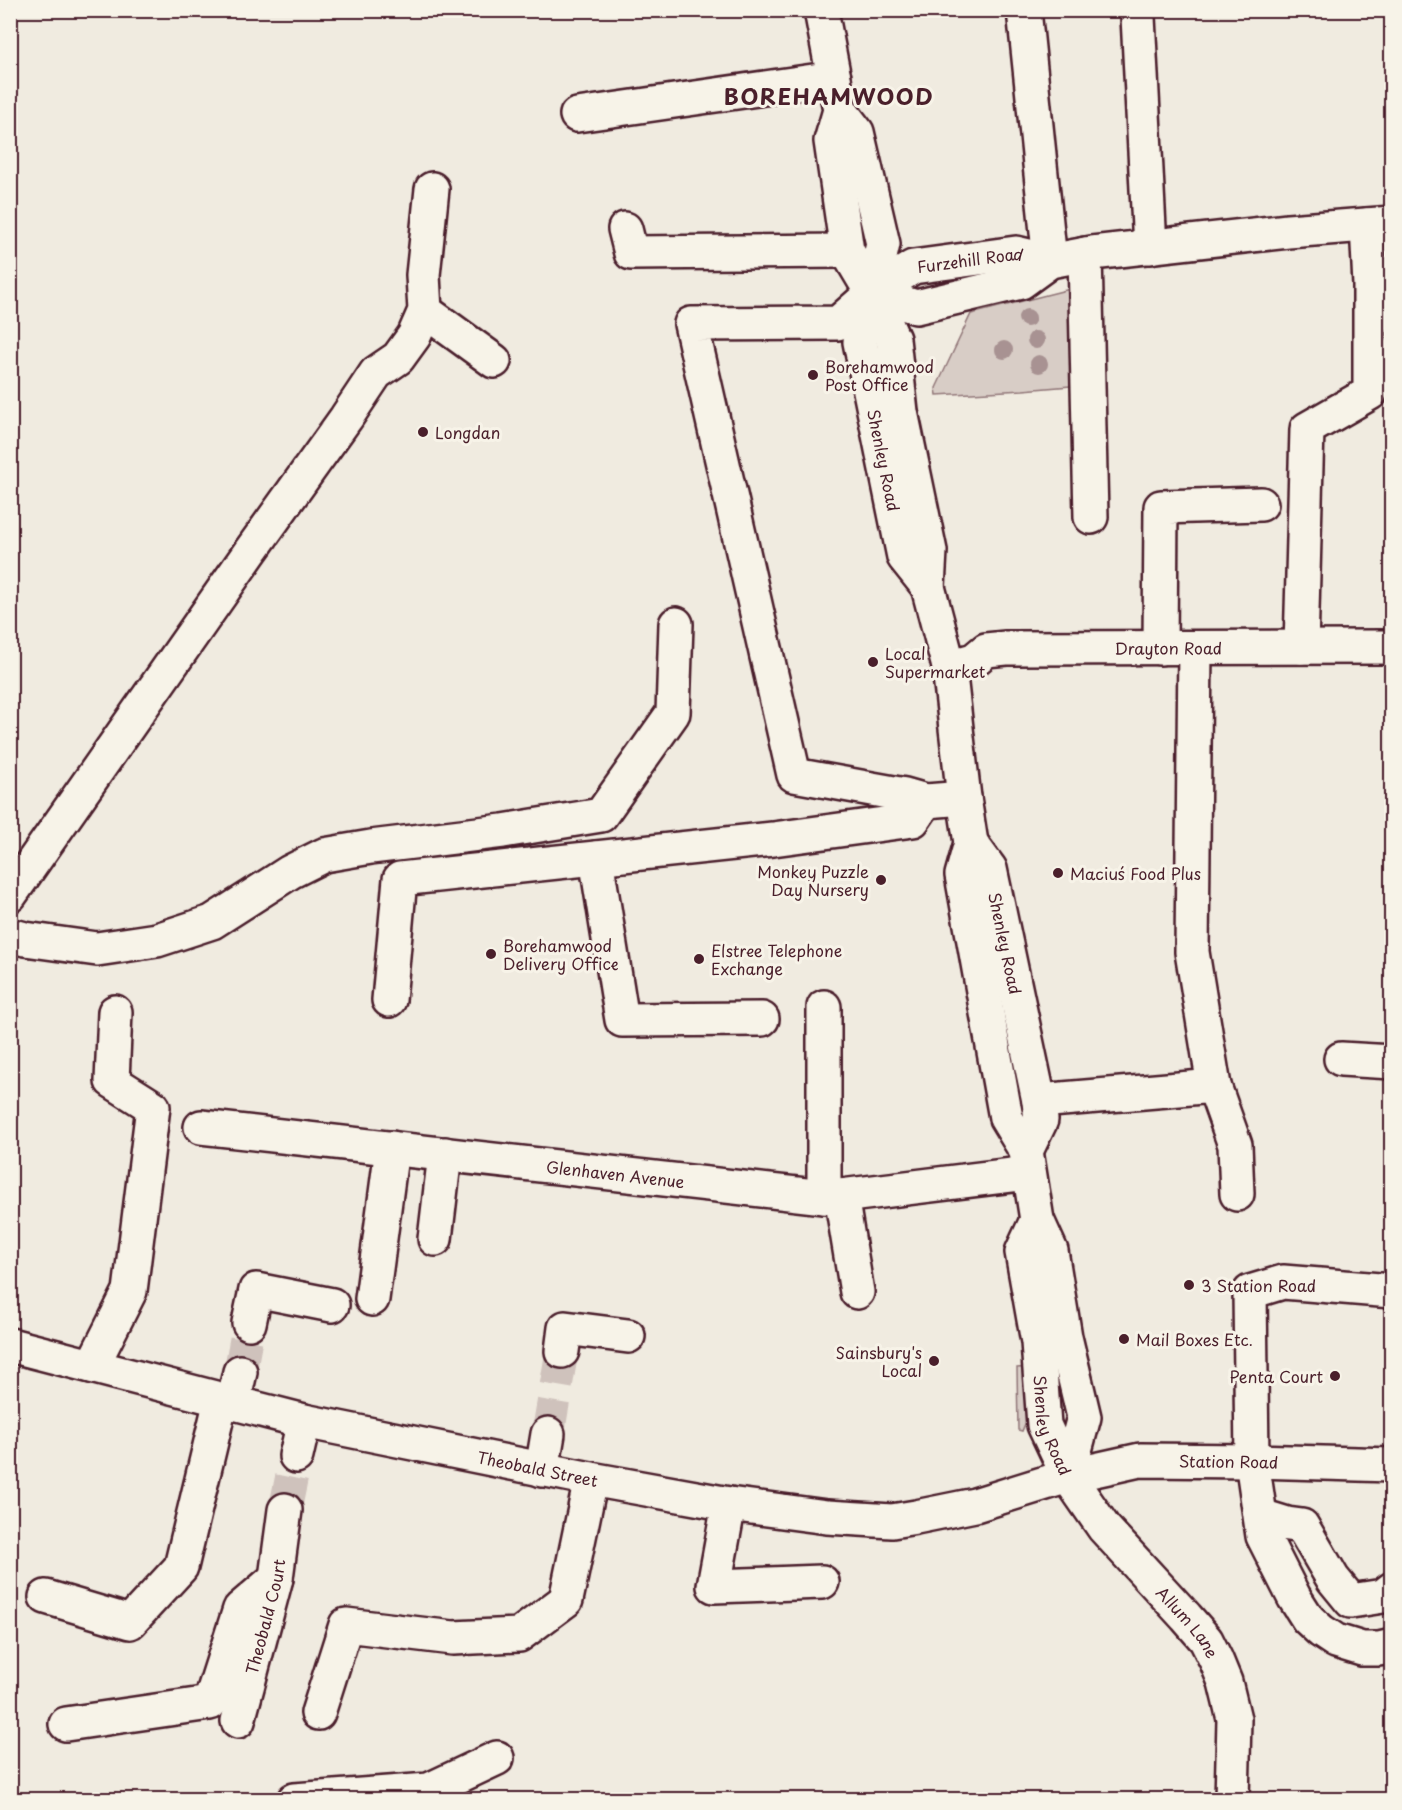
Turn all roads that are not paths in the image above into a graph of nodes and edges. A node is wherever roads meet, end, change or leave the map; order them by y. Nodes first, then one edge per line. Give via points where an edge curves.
1 (821, 10) edge
2 (1024, 10) edge
3 (1138, 17) dead end
4 (834, 78) junction
5 (840, 111) junction
6 (577, 115) dead end
7 (432, 189) dead end
8 (1379, 224) edge
9 (625, 229) dead end
10 (1150, 247) junction
11 (847, 251) junction
12 (1085, 254) junction
13 (1050, 261) junction
14 (872, 293) junction
15 (425, 311) junction
16 (494, 361) dead end
17 (1261, 504) dead end
18 (1091, 517) dead end
19 (676, 624) dead end
20 (1301, 647) junction
21 (1392, 647) edge
22 (1160, 648) junction
23 (1195, 648) junction
24 (949, 667) junction
25 (964, 798) junction
26 (926, 801) junction
27 (971, 843) junction
28 (596, 858) junction
29 (10, 895) edge
30 (10, 935) edge
31 (389, 1000) dead end
32 (824, 1007) dead end
33 (115, 1012) dead end
34 (762, 1019) dead end
35 (1341, 1059) dead end
36 (1392, 1062) edge
37 (1214, 1086) junction
38 (1039, 1101) junction
39 (201, 1127) dead end
40 (392, 1148) junction
41 (445, 1154) junction
42 (1027, 1162) junction
43 (1237, 1194) dead end
44 (833, 1197) junction
45 (435, 1239) dead end
46 (1392, 1291) edge
47 (857, 1292) dead end
48 (372, 1299) dead end
49 (332, 1305) dead end
50 (249, 1323) tunnel mouth
51 (628, 1336) dead end
52 (10, 1344) edge
53 (562, 1351) tunnel mouth
54 (92, 1366) junction
55 (231, 1391) junction
56 (304, 1421) junction
57 (548, 1434) tunnel mouth
58 (296, 1456) tunnel mouth
59 (1252, 1461) junction
60 (1392, 1465) edge
61 (542, 1470) junction
62 (1068, 1476) junction
63 (591, 1479) junction
64 (729, 1504) junction
65 (285, 1510) tunnel mouth
66 (1261, 1516) junction
67 (276, 1578) junction
68 (822, 1582) dead end
69 (1392, 1588) edge
70 (46, 1597) dead end
71 (1392, 1646) edge
72 (318, 1713) dead end
73 (238, 1721) dead end
74 (66, 1724) dead end
75 (497, 1758) dead end
76 (294, 1800) edge
77 (1233, 1800) edge

1 - 4 street, Shenley Road
2 - 13 street
3 - 10 street
4 - 5 street, Shenley Road
4 - 6 street
5 - 11 street, Shenley Road via 831,141
5 - 14 street, Shenley Road via 858,132 883,244
7 - 15 street via 423,275
8 - 10 street, Furzehill Road
8 - 20 street via 1370,285 1370,393 1307,429
9 - 11 street via 631,253
10 - 12 street, Furzehill Road
11 - 14 street, Shenley Road
12 - 13 street, Furzehill Road
12 - 18 street
13 - 14 street, Furzehill Road via 1016,253 913,267
14 - 24 street, Shenley Road via 893,339 901,412 930,551 928,586
14 - 26 street, Furzehill Road via 838,323 691,324 794,775
15 - 16 street
15 - 29 street via 414,336 398,358 376,373
17 - 22 street via 1161,507
19 - 30 street via 673,713 601,815 324,855 212,922 158,940 97,949
20 - 21 street, Drayton Road
20 - 23 street, Drayton Road
22 - 23 street, Drayton Road
22 - 24 street, Drayton Road via 1006,648 986,650 974,660
23 - 37 street via 1192,952
24 - 25 street, Shenley Road
25 - 26 street
25 - 27 street, Shenley Road
26 - 28 street via 912,820
27 - 38 street, Shenley Road via 990,869
27 - 42 street, Shenley Road via 962,875 966,898 1006,1118
28 - 31 street via 400,879
28 - 34 street via 622,1020
32 - 44 street
33 - 54 street via 112,1081 153,1107 130,1291
35 - 36 street
37 - 38 street
37 - 43 street via 1235,1145
38 - 42 street, Shenley Road via 1041,1120
39 - 40 street, Glenhaven Avenue
40 - 41 street, Glenhaven Avenue
40 - 48 street
41 - 44 street, Glenhaven Avenue
41 - 45 street
42 - 44 street, Glenhaven Avenue
42 - 62 street, Shenley Road via 1036,1220 1022,1252 1038,1342 1044,1425
44 - 47 street
46 - 59 street via 1283,1282 1250,1292
49 - 50 street via 256,1290
51 - 53 street via 565,1328
52 - 54 street, Theobald Street
54 - 55 street, Theobald Street
55 - 56 street, Theobald Street
55 - 70 street via 181,1567 130,1622
56 - 58 street
56 - 61 street, Theobald Street
57 - 61 street
59 - 60 street, Station Road
59 - 62 street, Station Road via 1140,1460
59 - 66 street
61 - 63 street, Theobald Street
62 - 64 street, Theobald Street via 975,1505 892,1521
62 - 77 street, Allum Lane via 1104,1528 1206,1640 1225,1682 1234,1719
63 - 64 street, Theobald Street
63 - 72 street via 566,1600 519,1635 453,1638 346,1625
64 - 68 street via 714,1586
65 - 67 street, Theobald Court
66 - 69 street via 1302,1526 1333,1579 1351,1601 1383,1596
66 - 71 street via 1263,1536 1308,1619 1329,1636 1362,1649
67 - 73 street, Theobald Court
67 - 74 street via 240,1609 210,1703
75 - 76 street via 429,1790

